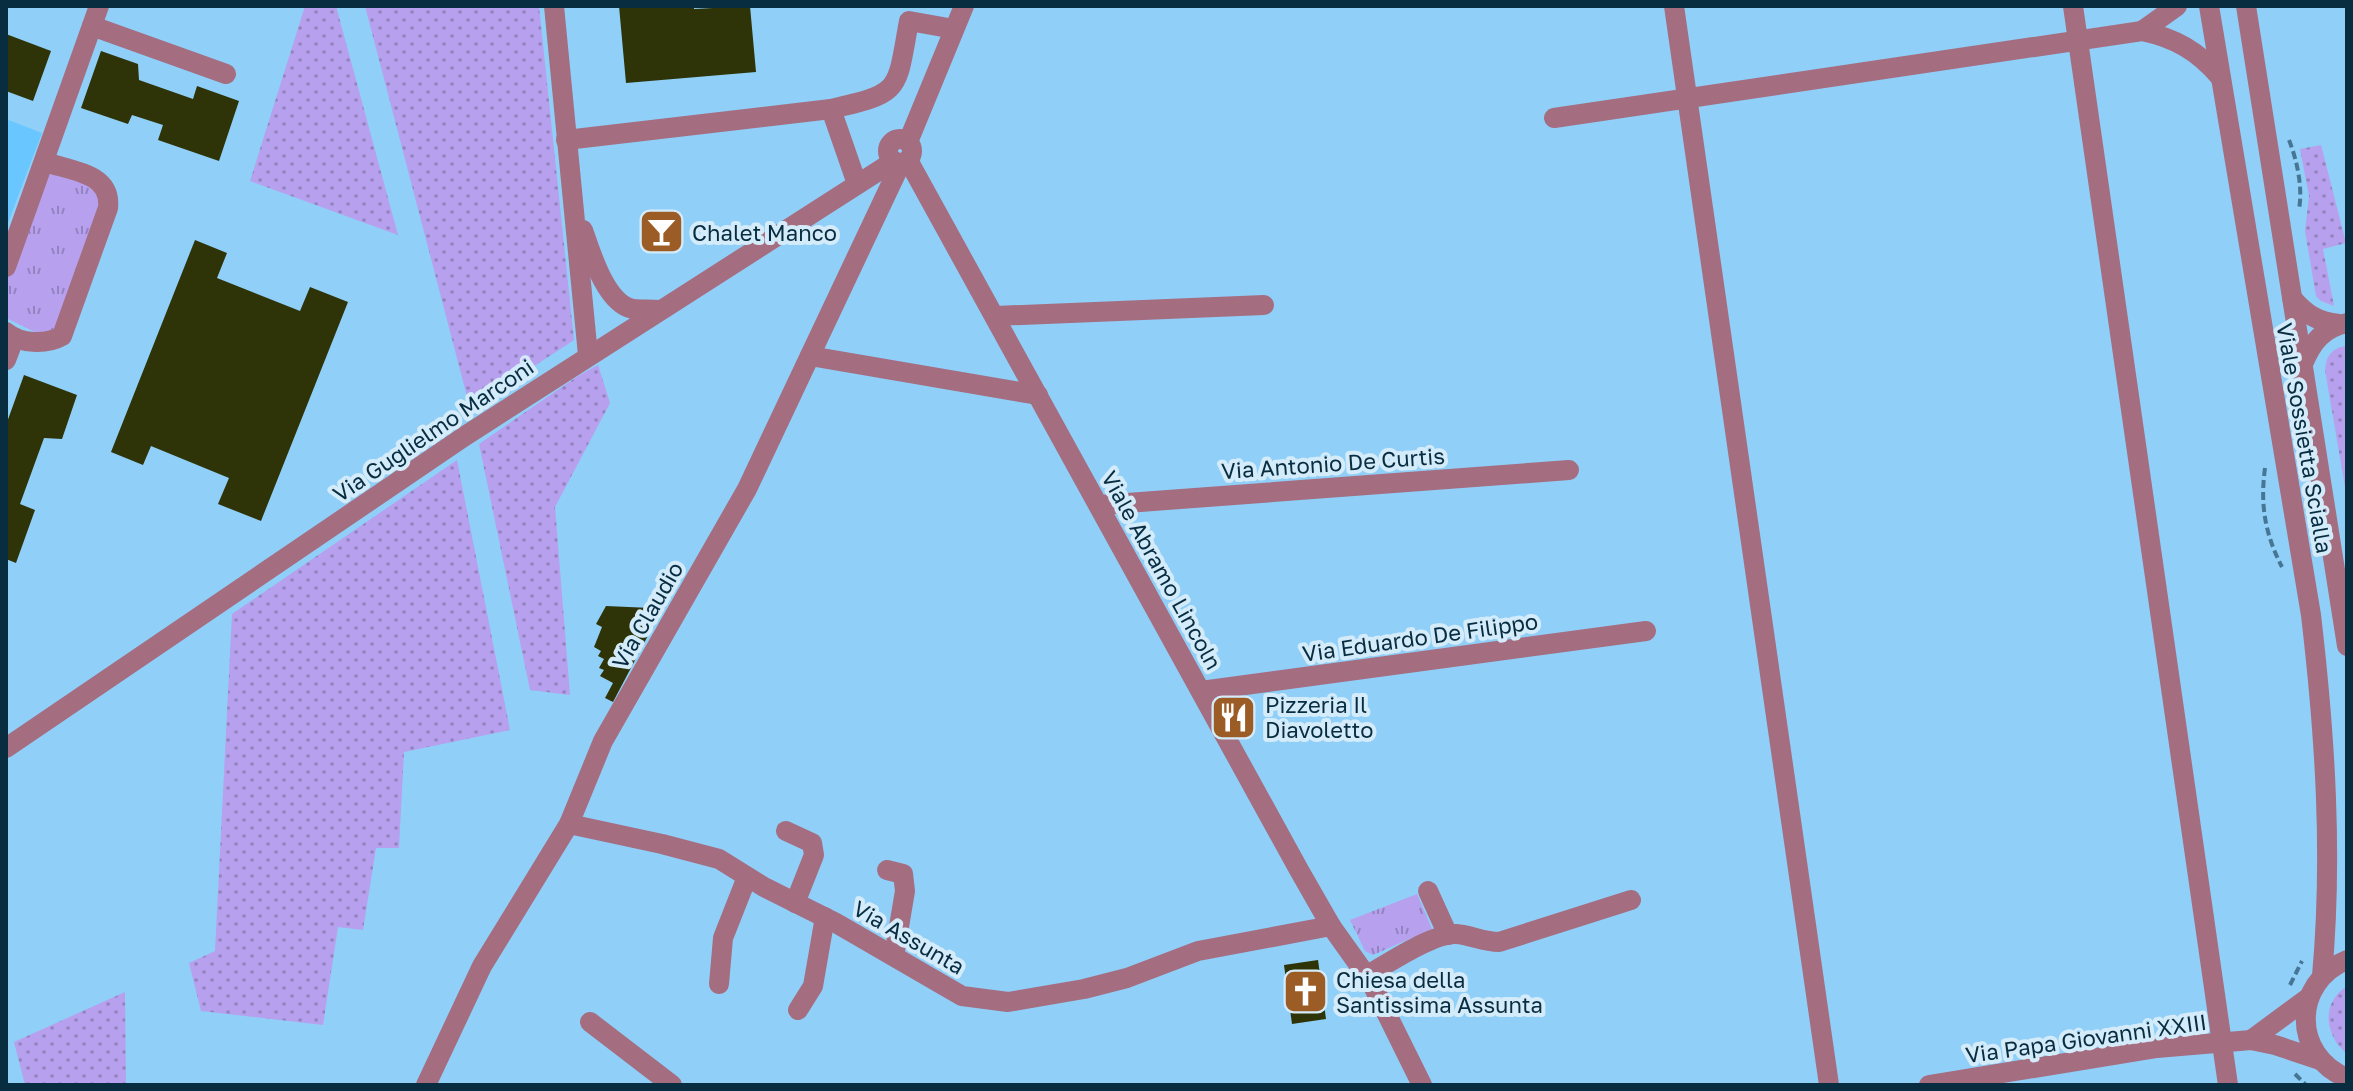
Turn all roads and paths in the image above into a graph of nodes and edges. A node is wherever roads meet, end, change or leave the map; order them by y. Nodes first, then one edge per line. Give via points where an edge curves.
1 (99, 6) edge
2 (554, 6) edge
3 (964, 6) edge
4 (1674, 6) edge
5 (2073, 6) edge
6 (2177, 6) edge
7 (2209, 6) edge
8 (2246, 6) edge
9 (92, 26) junction
10 (954, 29) junction
11 (2142, 31) junction
12 (2078, 40) junction
13 (226, 74) dead end
14 (2220, 77) junction
15 (1687, 98) junction
16 (831, 109) junction
17 (1554, 118) dead end
18 (566, 140) junction
19 (903, 157) junction
20 (45, 162) junction
21 (857, 184) junction
22 (572, 199) junction
23 (6, 267) edge
24 (2292, 298) junction
25 (1264, 305) dead end
26 (659, 310) junction
27 (995, 316) junction
28 (2343, 324) edge
29 (10, 336) edge
30 (588, 355) junction
31 (810, 356) junction
32 (6, 360) edge
33 (2303, 364) junction
34 (1038, 395) junction
35 (2265, 457) dead end
36 (1569, 470) dead end
37 (1100, 505) junction
38 (2338, 524) edge
39 (2284, 575) dead end
40 (1646, 631) dead end
41 (2347, 646) edge
42 (1201, 691) junction
43 (6, 748) edge
44 (569, 824) junction
45 (786, 831) dead end
46 (887, 870) dead end
47 (747, 877) junction
48 (1428, 891) dead end
49 (1631, 900) dead end
50 (795, 903) junction
51 (825, 917) junction
52 (1331, 926) junction
53 (1448, 935) junction
54 (2304, 955) dead end
55 (894, 956) junction
56 (2347, 960) edge
57 (1366, 976) junction
58 (2322, 976) junction
59 (719, 984) dead end
60 (2289, 988) dead end
61 (2308, 998) junction
62 (798, 1010) dead end
63 (590, 1022) dead end
64 (2251, 1040) junction
65 (2222, 1043) junction
66 (2320, 1060) junction
67 (2343, 1079) edge
68 (426, 1085) edge
69 (672, 1085) edge
70 (1422, 1085) edge
71 (1829, 1085) edge
72 (1929, 1085) edge
73 (2228, 1085) edge

1 - 9 street
2 - 18 street
3 - 10 street, Via Claudio
4 - 15 street
5 - 12 street
6 - 11 street
7 - 14 street, Viale Sossietta Scialla
8 - 24 street, Viale Sossietta Scialla
9 - 13 street
9 - 20 street
10 - 16 street via 909,21 891,90
10 - 19 street, Via Claudio
11 - 12 street
11 - 14 street via 2180,42
12 - 15 street
12 - 65 street
14 - 58 street, Viale Sossietta Scialla via 2319,684 2327,861
15 - 17 street
15 - 71 street
16 - 18 street
16 - 21 street
18 - 22 street
19 - 21 street, Via Guglielmo Marconi
19 - 27 street, Viale Abramo Lincoln
19 - 31 street, Via Claudio
20 - 23 street
20 - 29 street via 106,186 108,208 62,336 53,341
21 - 26 street, Via Guglielmo Marconi
22 - 26 street via 609,292 630,309
22 - 30 street
24 - 28 street via 2313,318
24 - 33 street, Viale Sossietta Scialla
25 - 27 street
26 - 30 street, Via Guglielmo Marconi
27 - 34 street, Viale Abramo Lincoln
28 - 33 street via 2317,337
29 - 32 street
30 - 43 street, Via Guglielmo Marconi
31 - 34 street
31 - 44 street, Via Claudio via 747,489 603,741
33 - 38 street, Viale Sossietta Scialla
34 - 37 street, Viale Abramo Lincoln
35 - 39 path via 2263,510
36 - 37 street, Via Antonio De Curtis
37 - 42 street, Viale Abramo Lincoln
38 - 41 street, Viale Sossietta Scialla
40 - 42 street, Via Eduardo De Filippo
42 - 52 street, Viale Abramo Lincoln
44 - 47 street, Via Assunta via 719,859
44 - 68 street, Via Claudio via 482,966
45 - 50 street via 812,843 814,855
46 - 55 street via 903,874 905,891
47 - 50 street, Via Assunta
47 - 59 street via 723,938
48 - 53 street
49 - 53 street via 1499,942
50 - 51 street, Via Assunta
51 - 55 street, Via Assunta
51 - 62 street via 813,986
52 - 55 street, Via Assunta via 1198,951 1127,978 1008,1002 962,996
52 - 57 street, Viale Abramo Lincoln
53 - 57 street
54 - 60 path
56 - 58 street, Viale Sossietta Scialla
57 - 70 street, Viale Abramo Lincoln
58 - 61 street, Viale Sossietta Scialla
61 - 64 street
61 - 66 street via 2305,1024
63 - 69 street
64 - 65 street, Via Papa Giovanni XXIII
64 - 66 street, Via Papa Giovanni XXIII
65 - 72 street, Via Papa Giovanni XXIII via 2157,1048
65 - 73 street
66 - 67 street

